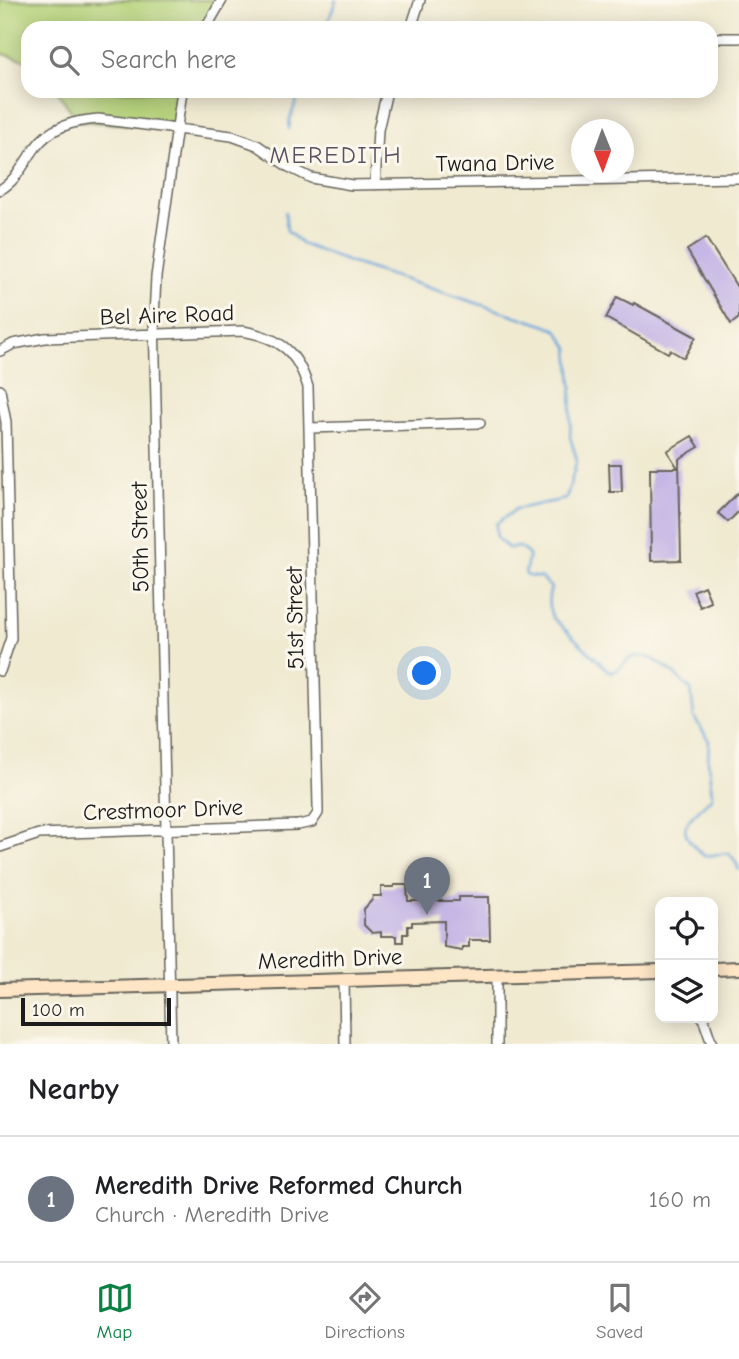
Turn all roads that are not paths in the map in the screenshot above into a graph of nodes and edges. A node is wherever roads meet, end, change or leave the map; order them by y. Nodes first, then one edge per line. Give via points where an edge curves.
1 (222, 0) edge
2 (420, 0) edge
3 (210, 21) edge
4 (413, 21) edge
5 (718, 38) edge
6 (739, 38) edge
7 (181, 98) edge
8 (385, 98) edge
9 (176, 128) junction
10 (739, 177) edge
11 (375, 185) junction
12 (0, 190) edge
13 (154, 335) junction
14 (0, 351) edge
15 (0, 390) edge
16 (480, 423) dead end
17 (309, 428) junction
18 (0, 671) edge
19 (318, 807) joint
20 (166, 830) junction
21 (0, 847) edge
22 (739, 968) edge
23 (718, 969) edge
24 (655, 971) edge
25 (496, 976) junction
26 (344, 980) junction
27 (169, 985) junction
28 (0, 990) edge
29 (705, 1023) edge
30 (171, 1044) edge
31 (345, 1044) edge
32 (497, 1044) edge
33 (712, 1044) edge

1 - 3 street
2 - 4 street
5 - 6 street
7 - 9 street, 50th Street
8 - 11 street via 378,130
9 - 11 street, Twana Drive via 232,136 257,145 289,167 324,182
9 - 12 street, Twana Drive via 98,119 66,124 44,138 22,171
9 - 13 street, 50th Street via 156,277
10 - 11 street, Twana Drive
13 - 14 street, Bel Aire Road via 45,338
13 - 17 street, Bel Aire Road via 243,331 275,341 291,352 302,368 308,387
13 - 20 street, 50th Street
15 - 18 street via 6,422 10,638
16 - 17 street
17 - 19 street, 51st Street
19 - 20 street, Crestmoor Drive via 316,818 305,824
20 - 21 street, Crestmoor Drive via 39,834
20 - 27 street, 50th Street
22 - 23 main road
24 - 25 main road, Meredith Drive
25 - 26 main road, Meredith Drive
25 - 32 street
26 - 27 main road, Meredith Drive
26 - 31 street
27 - 28 main road, Meredith Drive
27 - 30 street, 50th Street
29 - 33 street

